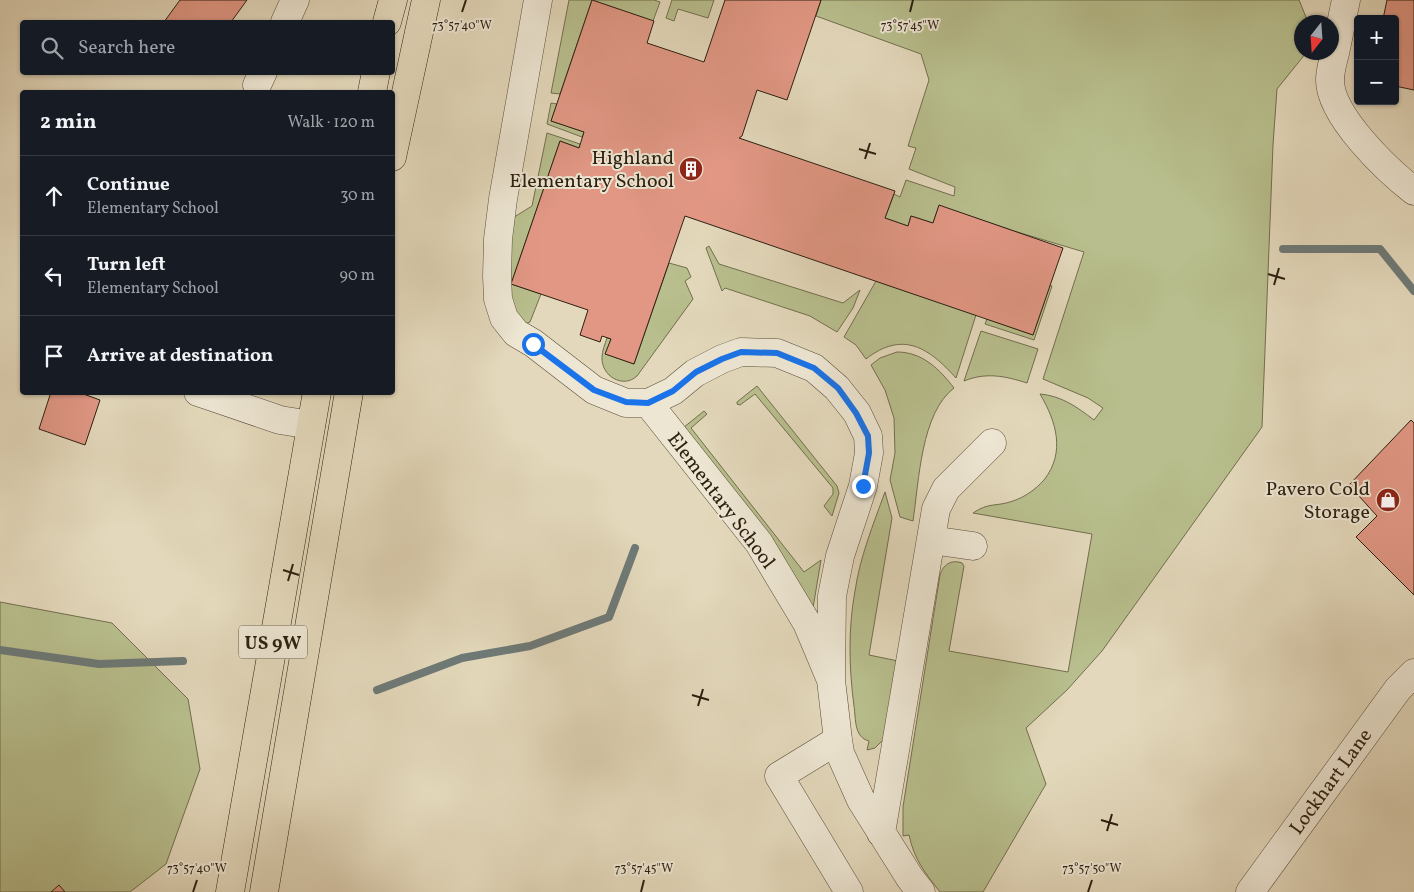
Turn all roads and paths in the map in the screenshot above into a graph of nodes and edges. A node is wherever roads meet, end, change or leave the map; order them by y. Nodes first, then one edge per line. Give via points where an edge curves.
1 (295, 0) edge
2 (393, 0) edge
3 (426, 0) edge
4 (538, 0) edge
5 (1346, 0) edge
6 (286, 20) edge
7 (388, 20) edge
8 (375, 75) edge
9 (372, 90) edge
10 (395, 143) edge
11 (1414, 191) edge
12 (207, 395) edge
13 (316, 395) edge
14 (348, 395) edge
15 (648, 403) junction
16 (311, 425) junction
17 (992, 443) dead end
18 (931, 540) junction
19 (973, 546) dead end
20 (1414, 673) edge
21 (831, 680) junction
22 (838, 740) junction
23 (882, 833) junction
24 (230, 892) edge
25 (264, 892) edge
26 (849, 892) edge
27 (921, 892) edge
28 (1250, 892) edge

1 - 6 street
2 - 7 highway
3 - 10 highway
4 - 15 street via 503,199 498,239 498,299 504,318 516,333 594,390 626,402
5 - 11 street via 1330,78 1333,94 1350,126 1387,168
8 - 9 highway
12 - 16 street via 280,420
13 - 16 highway, US 9W
14 - 25 highway, US 9W
15 - 21 street, Elementary School via 759,543 807,623
15 - 21 street, Elementary School via 722,359 741,352 777,353 814,368 838,388 856,413 868,436 869,453 832,596
16 - 24 highway, US 9W
17 - 18 street via 946,489 936,509
18 - 19 street
18 - 23 street
20 - 28 street, Lockhart Lane via 1398,689
21 - 22 street, Elementary School
22 - 23 street, Elementary School via 840,753 861,800
22 - 26 street via 779,776
23 - 27 street, Elementary School

